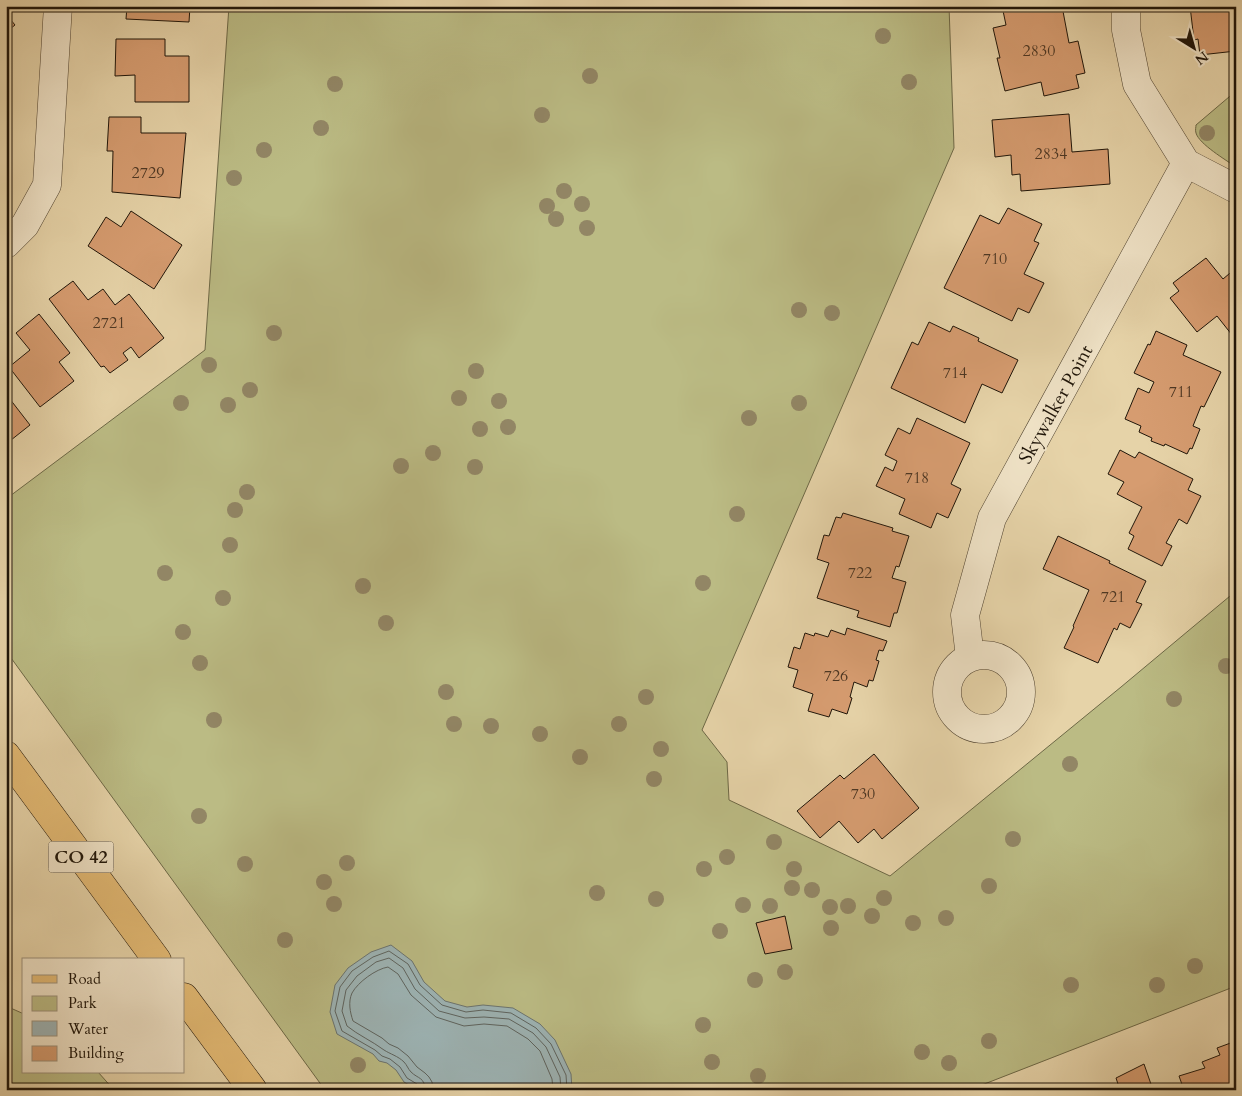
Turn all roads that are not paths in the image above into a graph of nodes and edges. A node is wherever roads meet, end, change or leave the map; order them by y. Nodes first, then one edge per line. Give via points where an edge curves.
1 (58, 6) edge
2 (1126, 6) edge
3 (1186, 163) junction
4 (1236, 189) edge
5 (6, 244) edge
6 (970, 657) dead end
7 (6, 755) edge
8 (156, 958) edge
9 (185, 998) edge
10 (253, 1090) edge

1 - 5 street via 47,185 25,225
2 - 3 street via 1126,30 1137,84
3 - 4 street
3 - 6 street, Skywalker Point via 992,518 964,615
7 - 8 main road, CO 42
9 - 10 main road

